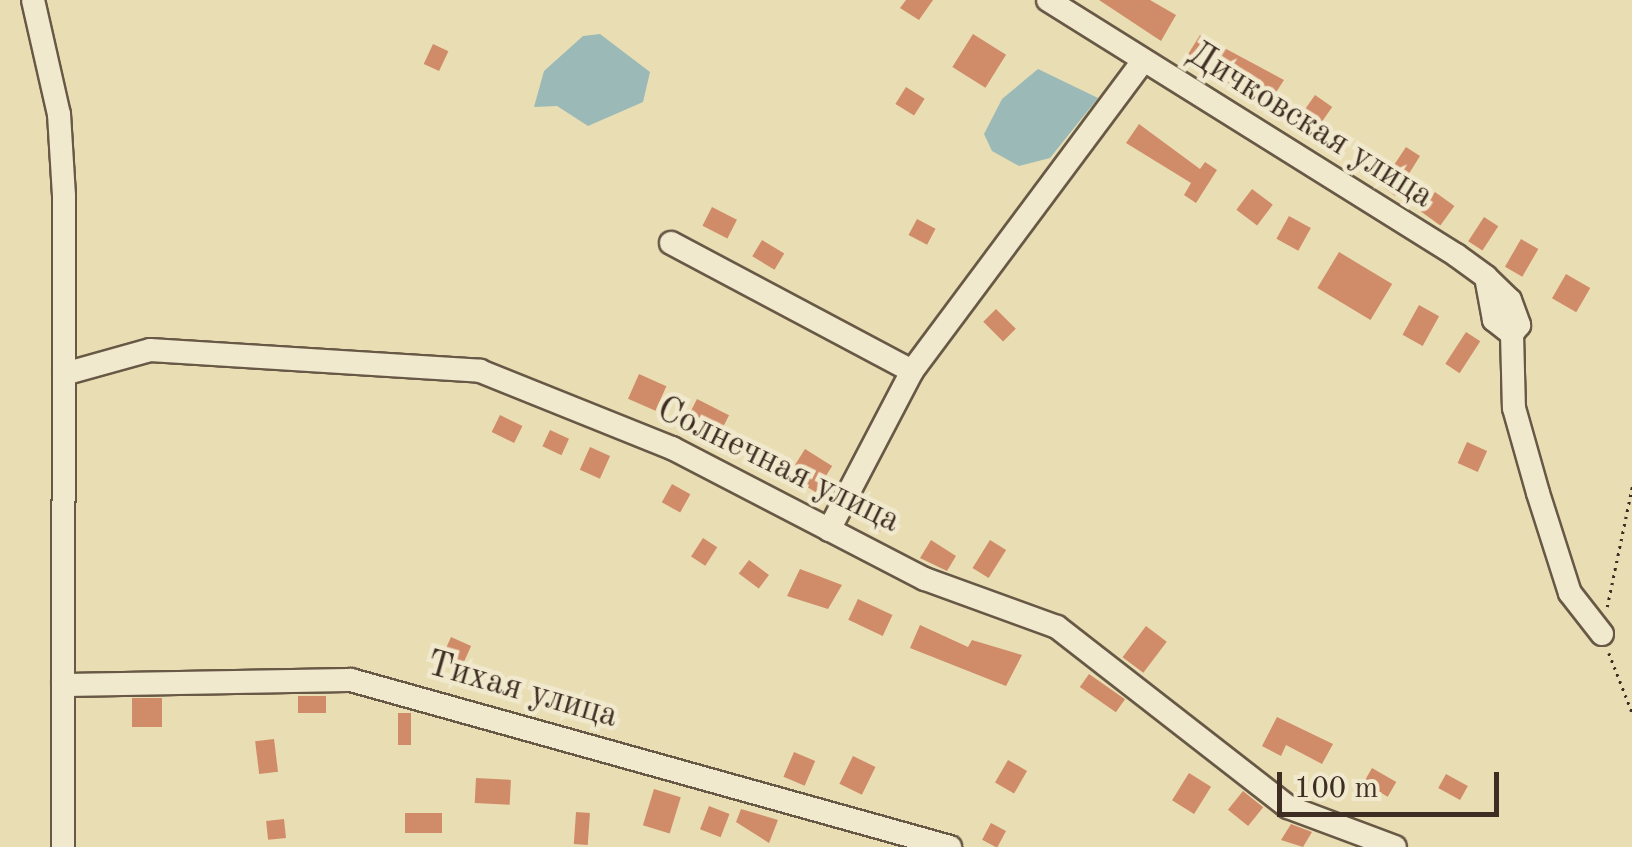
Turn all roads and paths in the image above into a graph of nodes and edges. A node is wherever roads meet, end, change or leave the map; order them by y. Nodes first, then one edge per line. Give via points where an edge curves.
1 (33, 0) edge
2 (1048, 0) edge
3 (1143, 61) junction
4 (672, 243) dead end
5 (912, 371) junction
6 (64, 374) junction
7 (1632, 487) edge
8 (830, 530) junction
9 (1602, 634) junction
10 (63, 685) junction
11 (1632, 712) edge
12 (63, 847) edge
13 (950, 847) edge
14 (1394, 847) edge

1 - 6 street via 59,114
2 - 3 street, Дичковская улица
3 - 5 street
3 - 9 street, Дичковская улица via 1486,277 1510,300 1519,326 1512,334 1514,408 1570,592
4 - 5 street
5 - 8 street
6 - 8 street, Солнечная улица via 150,350 480,371 672,448
6 - 10 street
7 - 9 path
8 - 14 street, Солнечная улица via 1057,627 1288,807
9 - 11 path
10 - 12 street
10 - 13 street, Тихая улица via 351,680

